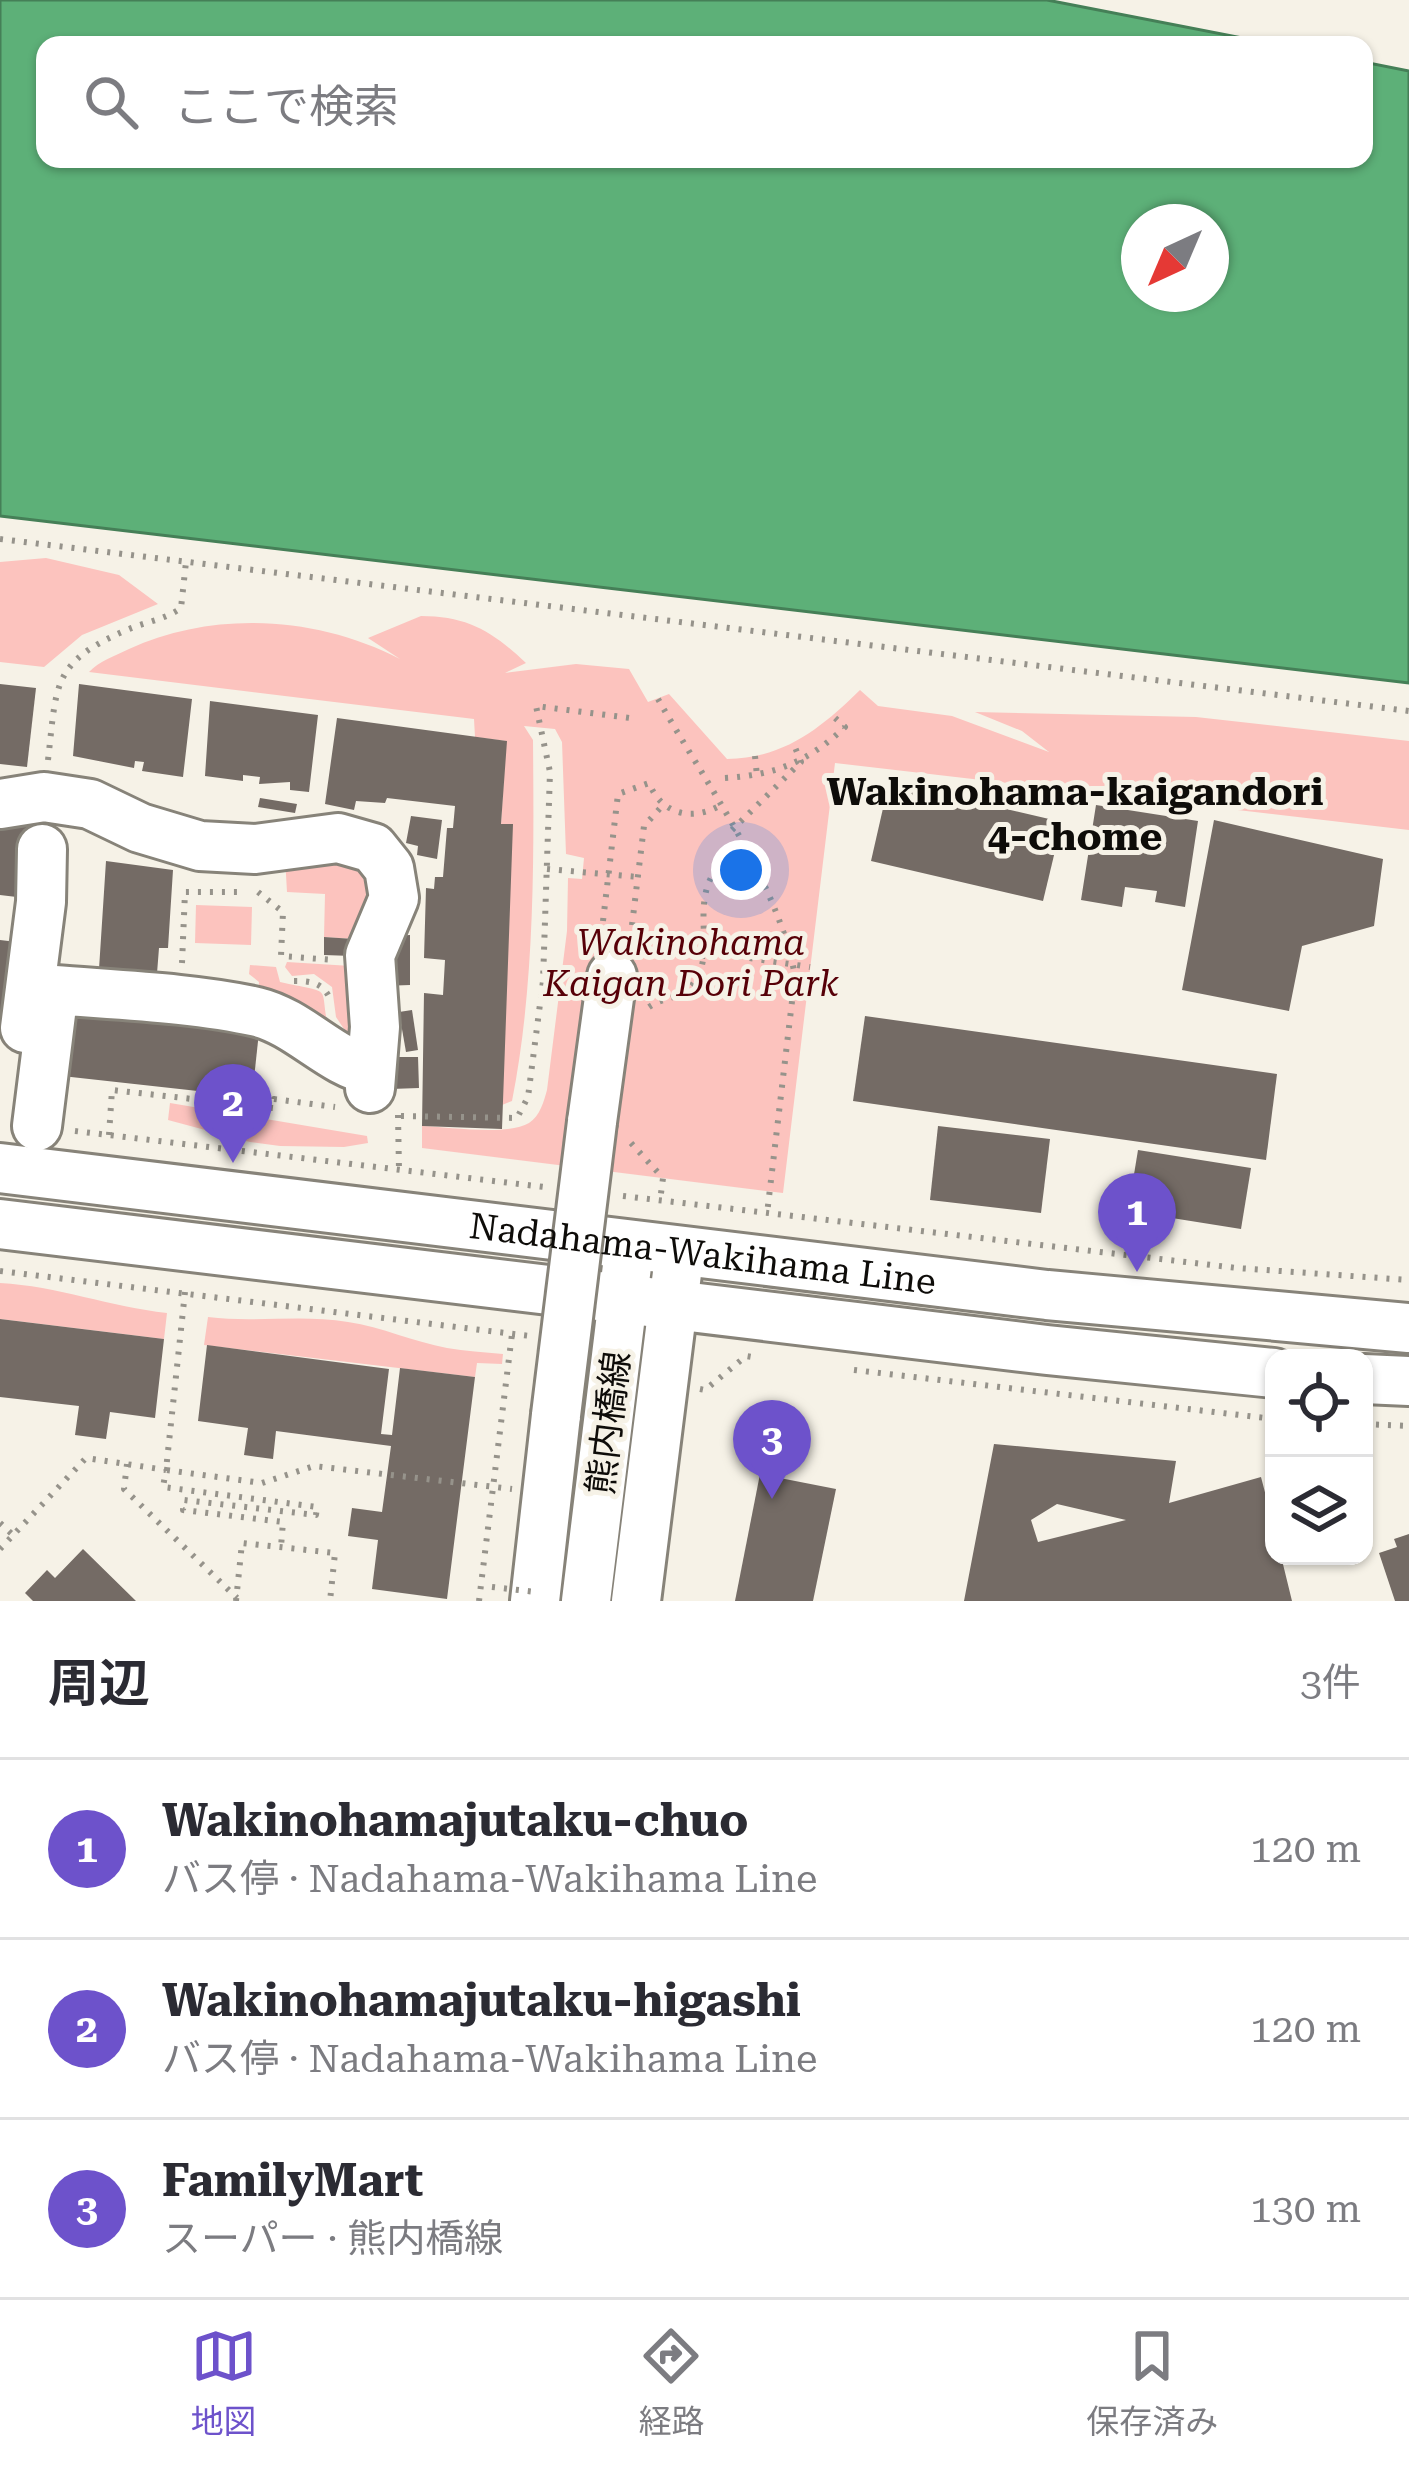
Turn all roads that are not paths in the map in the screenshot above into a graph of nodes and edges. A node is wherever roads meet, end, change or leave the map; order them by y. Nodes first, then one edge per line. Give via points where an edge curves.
1 (22, 800) edge
2 (42, 849) dead end
3 (19, 917) edge
4 (612, 976) dead end
5 (11, 1047) edge
6 (37, 1126) road end
7 (4, 1169) edge
8 (0, 1224) edge
9 (629, 1245) junction
10 (680, 1251) junction
11 (624, 1297) junction
12 (674, 1303) junction
13 (1409, 1328) edge
14 (1265, 1372) edge
15 (1373, 1379) edge
16 (1409, 1381) edge
17 (517, 1592) edge
18 (586, 1601) edge
19 (636, 1601) edge

1 - 6 street via 90,804 200,846 255,849 338,838 374,848 389,868 394,898 370,962 372,1096 355,1067 259,1012 54,990
2 - 3 street
3 - 5 street
4 - 17 street, bridge via 608,1129
5 - 7 street
7 - 9 street, Nadahama-Wakihama Line
8 - 11 street, Nadahama-Wakihama Line
9 - 10 street, Nadahama-Wakihama Line
9 - 11 street, 熊内橋線
10 - 12 street, 熊内橋線
10 - 13 street, Nadahama-Wakihama Line via 1179,1310
11 - 12 street, Nadahama-Wakihama Line
11 - 18 street, 熊内橋線
12 - 14 street, Nadahama-Wakihama Line
12 - 19 street, 熊内橋線
15 - 16 street

